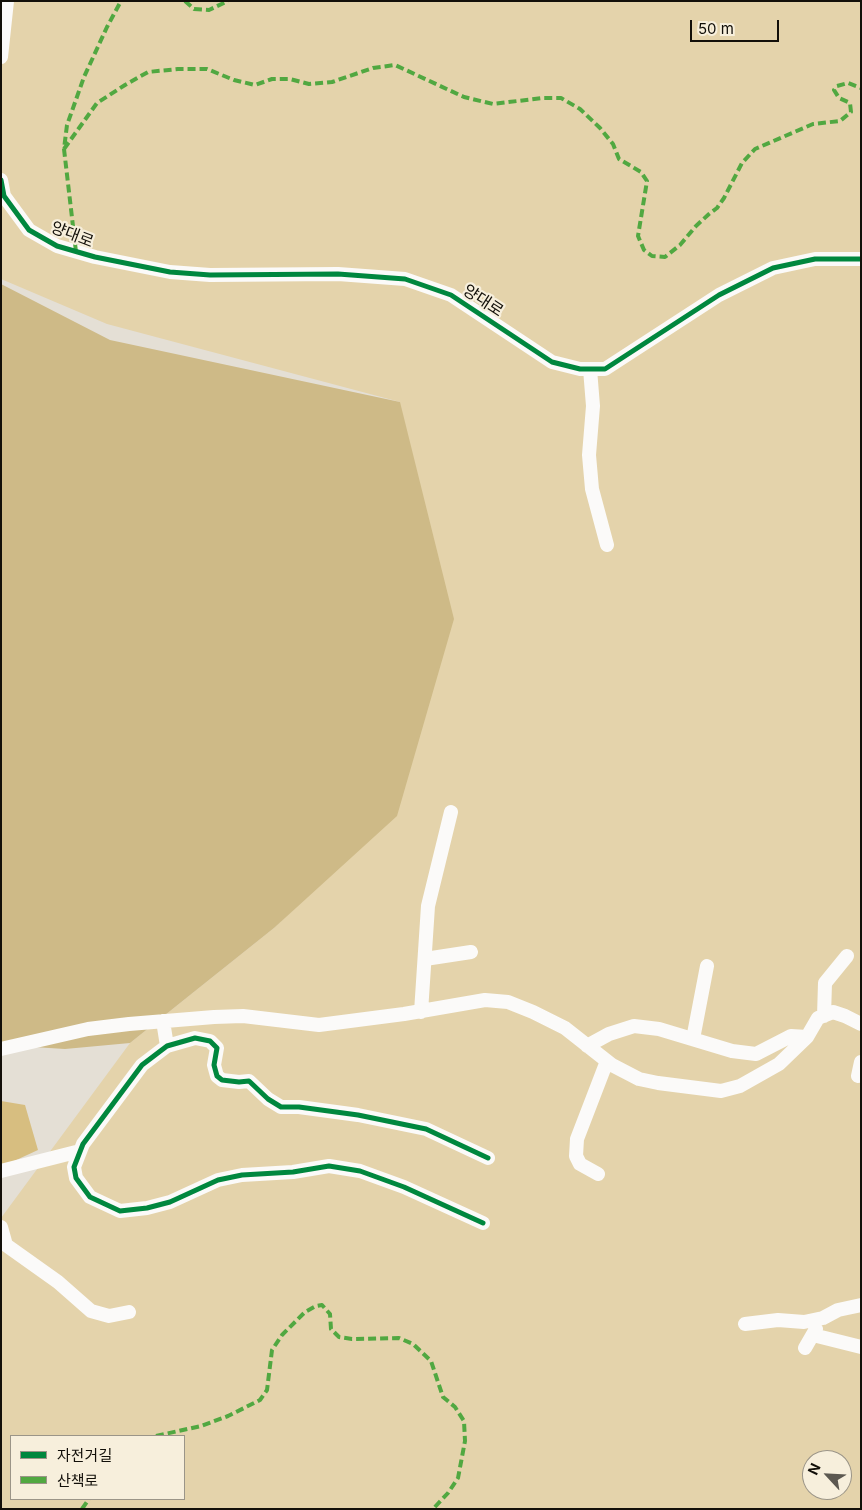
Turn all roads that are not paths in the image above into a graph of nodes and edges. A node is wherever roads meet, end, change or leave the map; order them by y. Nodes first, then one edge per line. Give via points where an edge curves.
1 (8, 1) edge
2 (1, 57) edge
3 (1, 180) edge
4 (861, 259) edge
5 (590, 369) junction
6 (607, 545) dead end
7 (451, 812) dead end
8 (471, 952) dead end
9 (847, 956) dead end
10 (425, 958) junction
11 (707, 966) dead end
12 (421, 1012) junction
13 (824, 1016) junction
14 (163, 1021) junction
15 (861, 1024) edge
16 (807, 1037) junction
17 (693, 1039) junction
18 (167, 1046) junction
19 (587, 1046) junction
20 (1, 1049) edge
21 (607, 1061) junction
22 (861, 1062) edge
23 (858, 1076) dead end
24 (80, 1151) junction
25 (488, 1158) dead end
26 (1, 1171) edge
27 (598, 1174) dead end
28 (483, 1223) dead end
29 (1, 1227) edge
30 (861, 1305) edge
31 (129, 1312) dead end
32 (823, 1318) junction
33 (745, 1324) dead end
34 (813, 1335) junction
35 (861, 1347) edge
36 (805, 1348) dead end

1 - 2 street
3 - 5 street, 양대로 via 4,196 29,230 57,246 170,272 210,275 338,274 405,279 451,295 552,362
4 - 5 street, 양대로 via 815,260 773,268 719,295 606,369
5 - 6 street via 592,489
7 - 10 street via 428,906
8 - 10 street
9 - 13 street via 825,983
10 - 12 street
11 - 17 street
12 - 14 street via 320,1025 243,1016
12 - 19 street via 485,1000 508,1002 564,1028
13 - 15 street via 833,1012
13 - 16 street via 818,1018
14 - 18 street
14 - 20 street via 88,1029
16 - 17 street via 791,1036 756,1054 732,1051
16 - 21 street via 779,1064 740,1086 721,1091 639,1079
17 - 19 street via 634,1026
18 - 24 street via 142,1065
18 - 25 street via 195,1038 210,1041 217,1048 214,1065 217,1076 222,1080 249,1080 281,1107 358,1115 426,1128
19 - 21 street
21 - 27 street via 577,1139 576,1156 580,1164
22 - 23 street
24 - 26 street
24 - 28 street via 74,1167 76,1178 90,1197 120,1211 170,1202 218,1180 329,1166 360,1171
29 - 31 street via 6,1245 58,1282 91,1311 109,1316
30 - 32 street via 838,1310
32 - 33 street via 804,1322 778,1320
32 - 34 street
34 - 35 street
34 - 36 street

